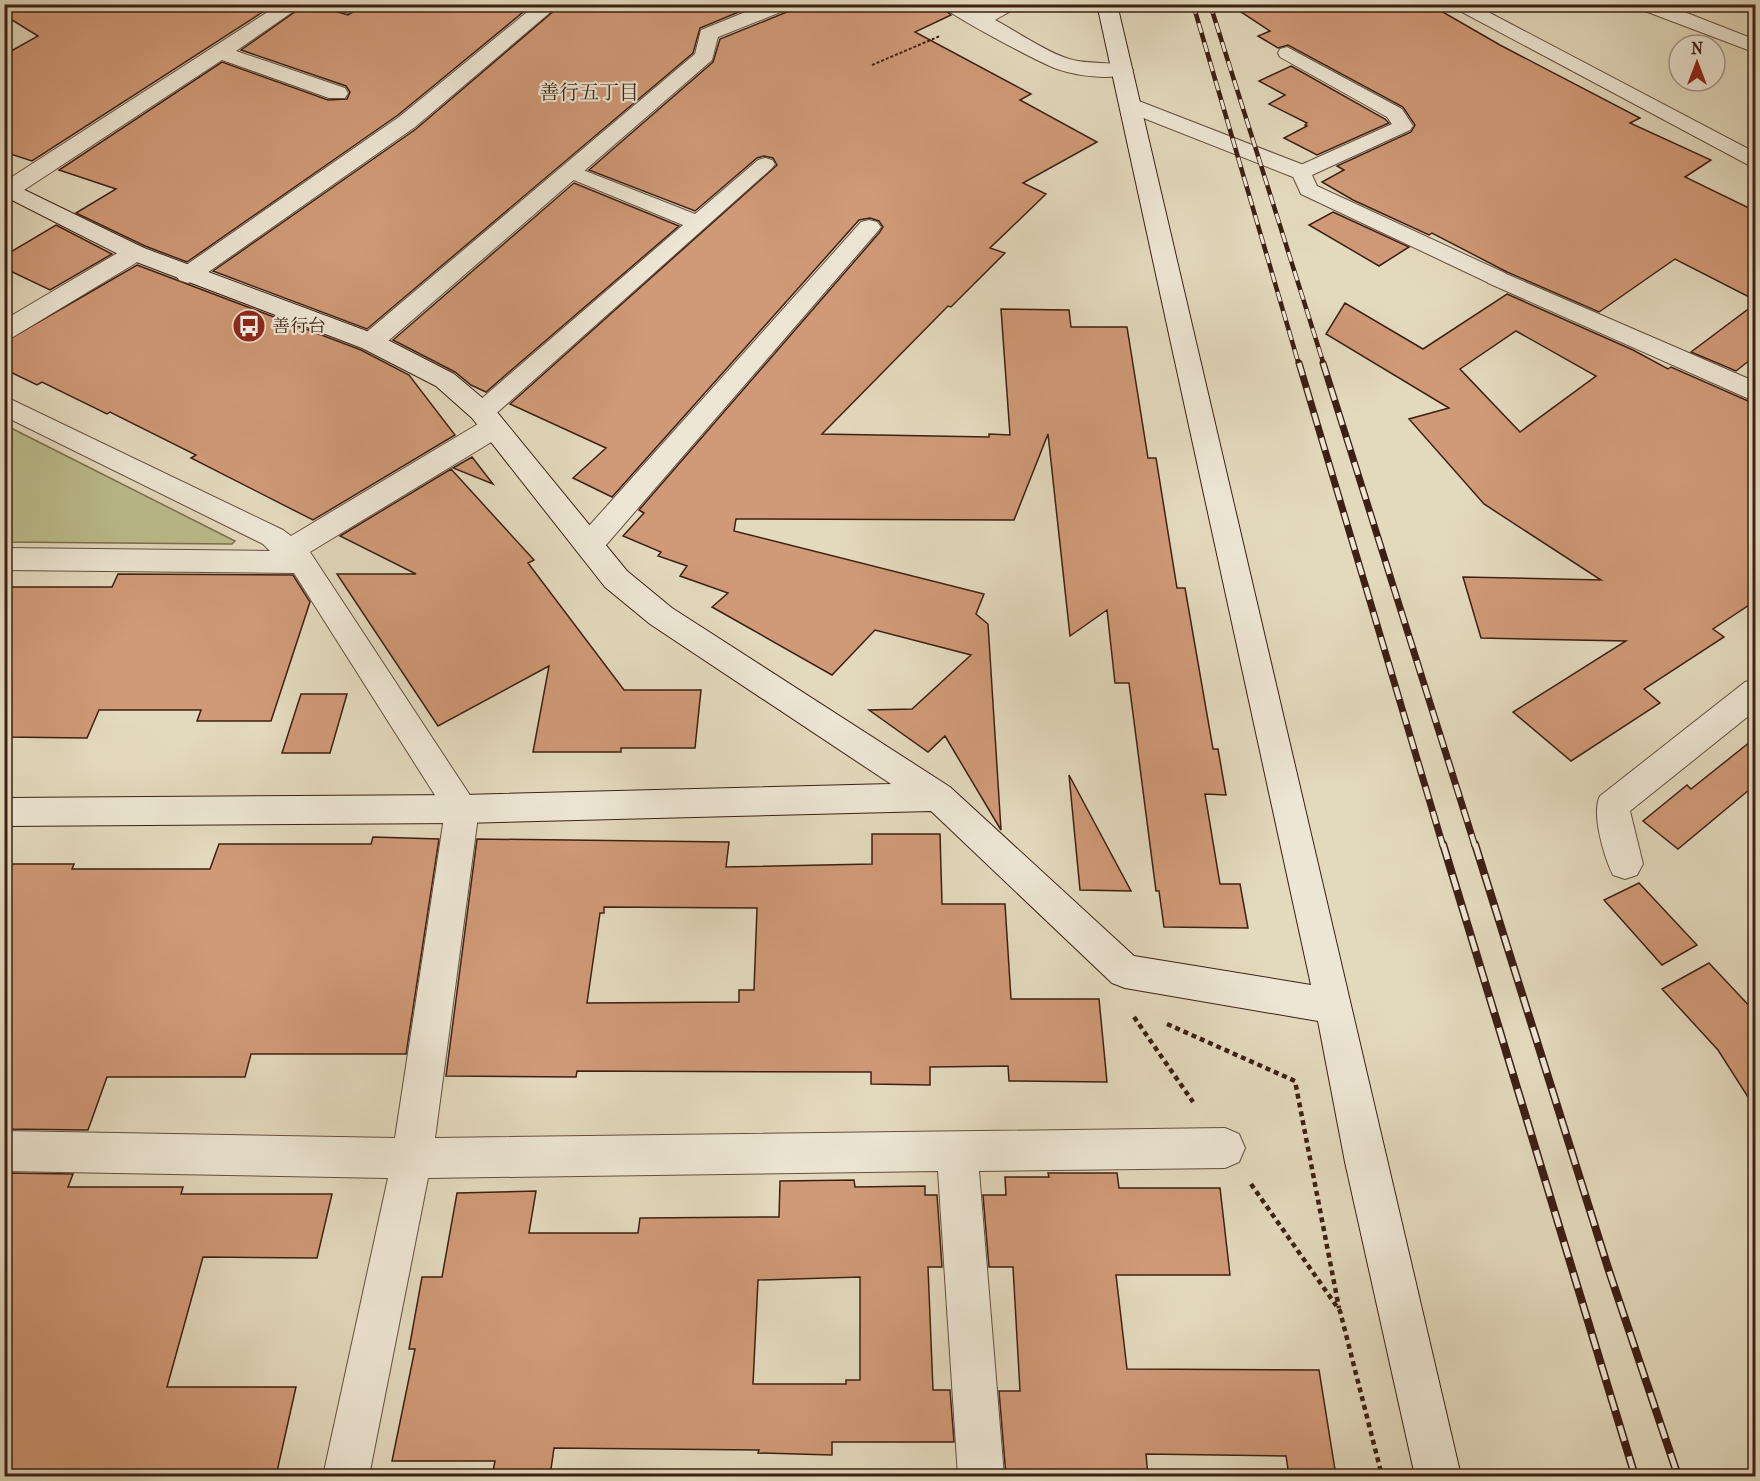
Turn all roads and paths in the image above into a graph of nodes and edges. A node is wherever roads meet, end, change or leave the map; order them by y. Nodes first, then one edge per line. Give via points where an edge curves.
1 (294, 4) edge
2 (339, 4) edge
3 (354, 4) edge
4 (550, 4) edge
5 (784, 4) edge
6 (950, 4) edge
7 (1013, 4) edge
8 (1107, 4) edge
9 (1457, 4) edge
10 (1644, 4) edge
11 (980, 19) junction
12 (1755, 46) edge
13 (219, 52) junction
14 (1287, 53) dead end
15 (872, 65) dead end
16 (1122, 70) junction
17 (337, 93) dead end
18 (1131, 105) junction
19 (1755, 162) edge
20 (765, 164) dead end
21 (571, 172) junction
22 (1301, 172) junction
23 (7, 188) edge
24 (698, 223) junction
25 (869, 227) dead end
26 (135, 253) junction
27 (188, 275) junction
28 (1497, 278) joint
29 (4, 331) edge
30 (371, 342) junction
31 (1755, 393) edge
32 (4, 405) edge
33 (488, 420) junction
34 (590, 544) junction
35 (296, 556) junction
36 (4, 559) edge
37 (1755, 691) edge
38 (938, 797) junction
39 (462, 809) junction
40 (4, 812) edge
41 (1625, 864) dead end
42 (1334, 1006) junction
43 (1157, 1020) dead end
44 (1225, 1148) dead end
45 (4, 1151) edge
46 (957, 1152) junction
47 (412, 1158) junction
48 (1340, 1311) dead end
49 (346, 1476) edge
50 (981, 1476) edge
51 (1438, 1476) edge

1 - 13 street
2 - 3 street
4 - 27 street via 407,122
5 - 21 street via 708,34 705,56
6 - 11 street
7 - 11 street
8 - 16 street
9 - 19 street
10 - 12 street
11 - 15 path
11 - 16 street via 1062,64
13 - 17 street
13 - 23 street
14 - 22 lane via 1395,113 1403,126
16 - 18 street
18 - 22 street
18 - 42 street
20 - 24 lane
21 - 24 lane
21 - 30 street
22 - 28 lane via 1308,190
23 - 26 street
24 - 33 lane
25 - 34 street
26 - 27 street
26 - 29 street
27 - 30 street
28 - 31 street
30 - 33 street via 445,380
32 - 35 street via 263,532
33 - 34 street
33 - 35 street
34 - 38 street via 616,579 661,616
35 - 36 street
35 - 39 street
37 - 41 street via 1612,806
38 - 39 street
38 - 42 street via 1125,971
39 - 40 street
39 - 47 street
42 - 51 street via 1365,1162
43 - 48 path via 1295,1081
44 - 46 street
45 - 47 street
46 - 47 street
46 - 50 street
47 - 49 street

